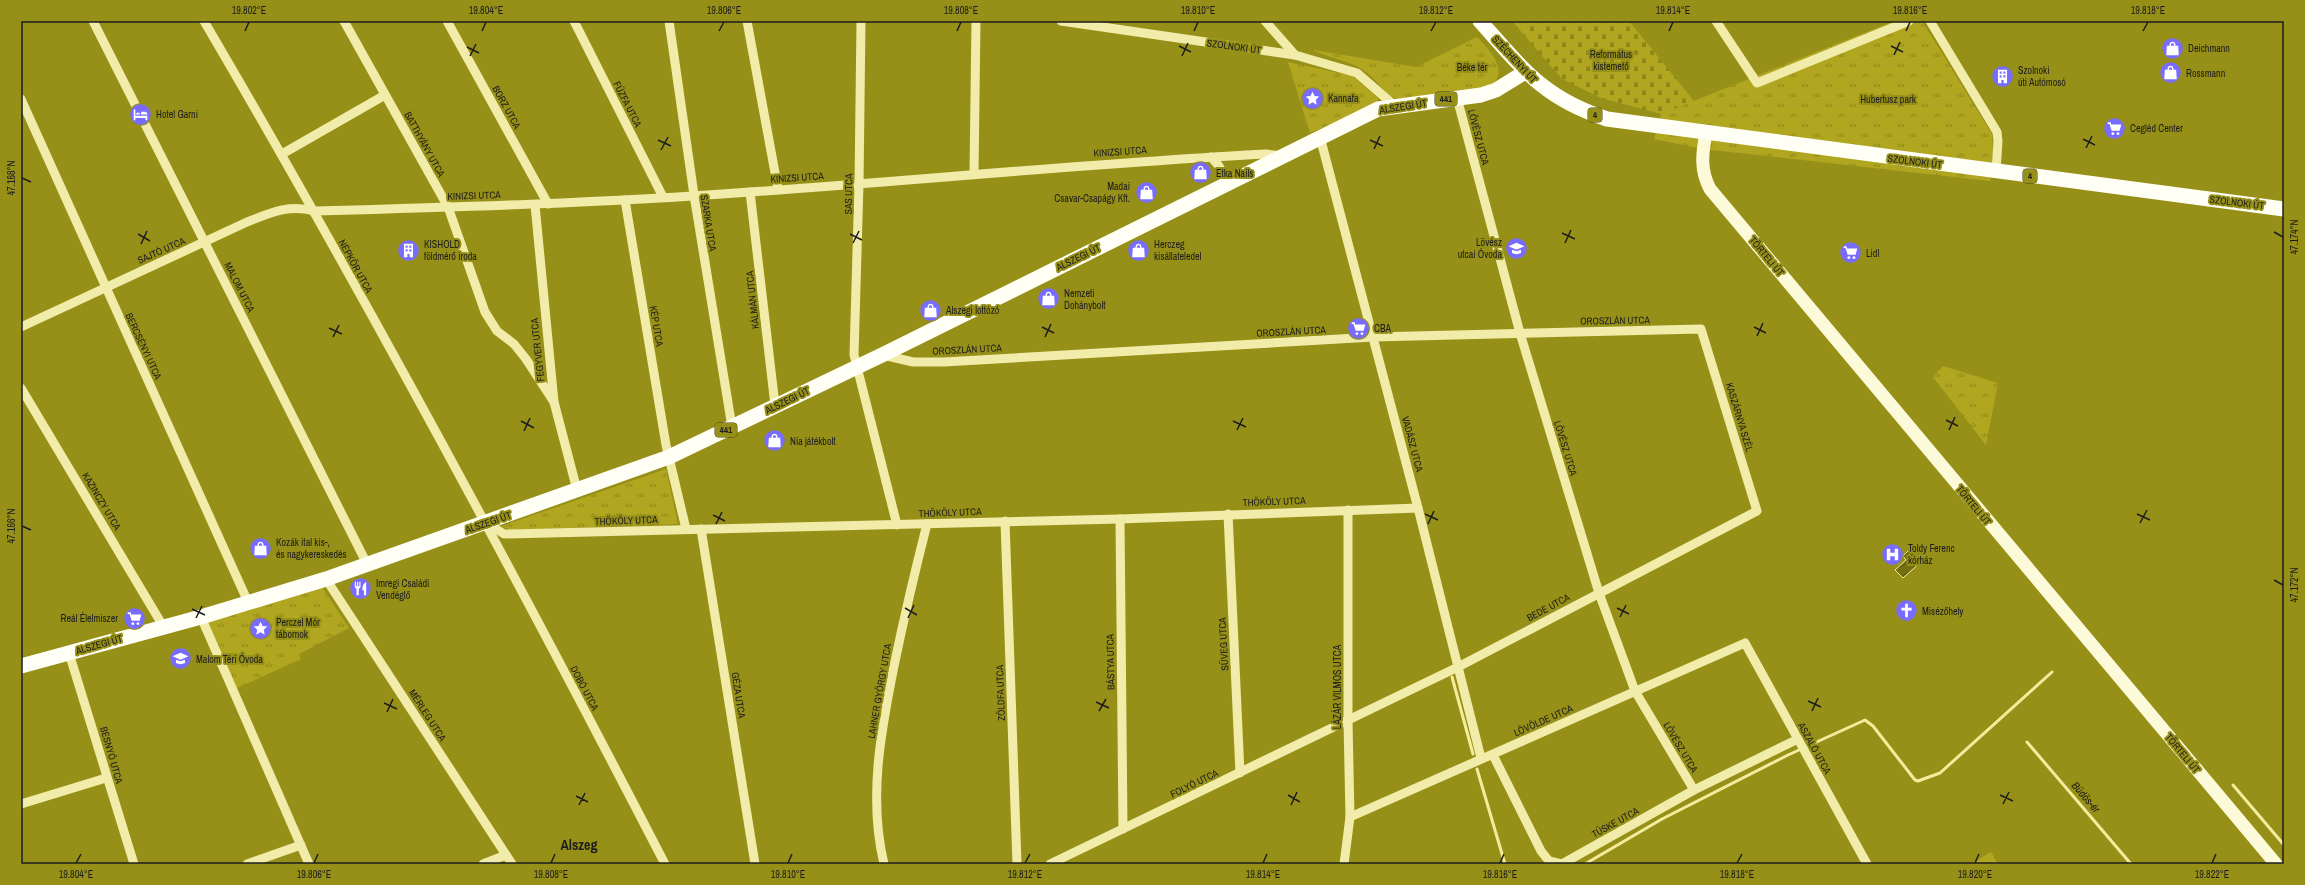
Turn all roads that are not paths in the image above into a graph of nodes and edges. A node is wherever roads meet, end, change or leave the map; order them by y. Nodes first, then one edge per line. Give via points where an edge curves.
1 (93, 21) edge
2 (204, 21) edge
3 (344, 21) edge
4 (446, 21) edge
5 (574, 21) edge
6 (669, 21) edge
7 (747, 21) edge
8 (861, 21) edge
9 (976, 21) edge
10 (1061, 21) edge
11 (1265, 21) edge
12 (1480, 21) edge
13 (1716, 21) edge
14 (1909, 21) edge
15 (1930, 21) edge
16 (1088, 23) edge
17 (1504, 49) junction
18 (1295, 55) junction
19 (1525, 72) junction
20 (1496, 90) junction
21 (385, 94) junction
22 (1552, 94) joint
23 (1457, 98) junction
24 (21, 99) edge
25 (1395, 106) junction
26 (23, 110) edge
27 (1706, 134) junction
28 (1320, 137) junction
29 (282, 154) junction
30 (1282, 156) junction
31 (1211, 157) junction
32 (1996, 171) junction
33 (974, 174) junction
34 (1228, 183) junction
35 (860, 184) junction
36 (778, 190) junction
37 (750, 192) junction
38 (694, 195) junction
39 (663, 197) junction
40 (625, 200) junction
41 (548, 204) junction
42 (534, 205) junction
43 (448, 207) junction
44 (2284, 209) edge
45 (314, 210) junction
46 (206, 242) junction
47 (105, 288) junction
48 (21, 327) edge
49 (1701, 329) joint
50 (1520, 333) junction
51 (1373, 338) junction
52 (882, 355) junction
53 (857, 366) junction
54 (21, 388) edge
55 (554, 402) junction
56 (775, 405) junction
57 (732, 427) junction
58 (669, 457) junction
59 (577, 490) junction
60 (1418, 508) junction
61 (1348, 510) junction
62 (1757, 511) joint
63 (1228, 514) junction
64 (1120, 519) junction
65 (1004, 522) junction
66 (486, 523) junction
67 (927, 524) junction
68 (897, 525) junction
69 (686, 529) junction
70 (701, 530) junction
71 (367, 564) junction
72 (326, 579) junction
73 (1599, 593) junction
74 (248, 602) junction
75 (200, 617) junction
76 (164, 626) junction
77 (1745, 643) joint
78 (69, 653) junction
79 (21, 666) edge
80 (1458, 667) junction
81 (1635, 691) junction
82 (1348, 721) junction
83 (1799, 741) junction
84 (1493, 755) junction
85 (1481, 758) junction
86 (1240, 773) junction
87 (106, 778) junction
88 (1694, 790) junction
89 (21, 804) edge
90 (1350, 816) junction
91 (1123, 829) junction
92 (301, 845) junction
93 (506, 855) junction
94 (134, 864) edge
95 (247, 864) edge
96 (309, 864) edge
97 (483, 864) edge
98 (512, 864) edge
99 (665, 864) edge
100 (755, 864) edge
101 (884, 864) edge
102 (1017, 864) edge
103 (1050, 864) edge
104 (1344, 864) edge
105 (1867, 864) edge
106 (2276, 864) edge

1 - 46 street, MALOM UTCA
2 - 29 street, NÉPKÖR UTCA
3 - 21 street, BATTHYÁNY UTCA
4 - 41 street, BORZ UTCA
5 - 39 street, FŰZFA UTCA
6 - 38 street, SZARKA UTCA
7 - 36 street
8 - 35 street, SAS UTCA
9 - 33 street
10 - 16 street, SZOLNOKI ÚT
11 - 18 street
12 - 17 main road, SZÉCHENYI ÚT / 4
13 - 14 street via 1757,84
15 - 32 street via 1997,132
16 - 18 street, SZOLNOKI ÚT
17 - 19 main road, SZÉCHENYI ÚT / 4
17 - 20 main road via 1510,57 1510,67 1504,82
18 - 25 street, SZOLNOKI ÚT via 1357,73
19 - 20 main road, ALSZEGI ÚT / 441
19 - 22 main road, SZÉCHENYI ÚT / 4
20 - 23 main road, ALSZEGI ÚT / 441
21 - 29 street
21 - 43 street, BATTHYÁNY UTCA
22 - 27 main road, SZOLNOKI ÚT / 4 via 1579,109 1607,119
23 - 25 main road, ALSZEGI ÚT / 441
23 - 50 street, LÖVÉSZ UTCA
24 - 26 street, BERCSÉNYI UTCA
25 - 28 main road, ALSZEGI ÚT / 441 via 1378,109
26 - 47 street, BERCSÉNYI UTCA
27 - 32 main road, SZOLNOKI ÚT / 4
27 - 106 main road, TÖRTELI ÚT via 1702,165 1703,176 1710,189
28 - 30 main road, ALSZEGI ÚT / 441
28 - 51 street, VADÁSZ UTCA
29 - 45 street, NÉPKÖR UTCA
30 - 31 street, KINIZSI UTCA via 1266,154
30 - 34 main road, ALSZEGI ÚT / 441
31 - 33 street, KINIZSI UTCA
31 - 34 street via 1220,166
32 - 44 main road, SZOLNOKI ÚT / 4
33 - 35 street, KINIZSI UTCA
34 - 52 main road, ALSZEGI ÚT / 441
35 - 36 street, KINIZSI UTCA
35 - 53 street, SAS UTCA via 854,355
36 - 37 street, KINIZSI UTCA
37 - 38 street, KINIZSI UTCA
37 - 56 street, KÁLMÁN UTCA
38 - 39 street, KINIZSI UTCA
38 - 57 street, SZARKA UTCA
39 - 40 street, KINIZSI UTCA
40 - 41 street, KINIZSI UTCA
40 - 58 street, KÉP UTCA
41 - 42 street, KINIZSI UTCA
42 - 43 street, KINIZSI UTCA
42 - 55 street, FEGYVER UTCA
43 - 45 street, KINIZSI UTCA
43 - 55 street, BATTHYÁNY UTCA via 485,312 497,331 514,344 526,358
45 - 46 street, SAJTÓ UTCA via 301,207 284,208
45 - 66 street, NÉPKÖR UTCA
46 - 47 street, SAJTÓ UTCA
46 - 71 street, MALOM UTCA
47 - 48 street, SAJTÓ UTCA
47 - 74 street, BERCSÉNYI UTCA
49 - 50 street, OROSZLÁN UTCA
49 - 62 street, KASZÁRNYA SZÉL
50 - 51 street, OROSZLÁN UTCA
50 - 73 street, LÖVÉSZ UTCA
51 - 52 street, OROSZLÁN UTCA via 944,362 912,362
51 - 60 street, VADÁSZ UTCA
52 - 53 main road, ALSZEGI ÚT / 441
53 - 56 main road, ALSZEGI ÚT / 441
53 - 68 street, SAS UTCA
54 - 76 street, KAZINCZY UTCA
55 - 59 street, FEGYVER UTCA
56 - 57 main road, ALSZEGI ÚT / 441
57 - 58 main road, ALSZEGI ÚT / 441
58 - 59 main road, ALSZEGI ÚT / 441
58 - 69 street
59 - 66 main road, ALSZEGI ÚT / 441
60 - 61 street, THÖKÖLY UTCA
60 - 80 street, VADÁSZ UTCA
61 - 63 street, THÖKÖLY UTCA
61 - 82 street, LÁZÁR VILMOS UTCA
62 - 73 street, BEDE UTCA
63 - 64 street, THÖKÖLY UTCA
63 - 86 street, SÜVEG UTCA
64 - 65 street, THÖKÖLY UTCA
64 - 91 street, BÁSTYA UTCA
65 - 67 street, THÖKÖLY UTCA
65 - 102 street, ZÖLDFA UTCA
66 - 69 street, THÖKÖLY UTCA via 504,534
66 - 71 main road, ALSZEGI ÚT / 441
66 - 99 street, DOBÓ UTCA
67 - 68 street, THÖKÖLY UTCA
67 - 101 street, LAHNER GYÖRGY UTCA via 907,602 883,717 877,771 879,843
68 - 70 street, THÖKÖLY UTCA
69 - 70 street, THÖKÖLY UTCA
70 - 100 street, GÉZA UTCA
71 - 72 main road, ALSZEGI ÚT / 441
72 - 74 main road, ALSZEGI ÚT / 441
72 - 93 street, MÉRLEG UTCA
73 - 80 street, BEDE UTCA
73 - 81 street, LÖVÉSZ UTCA
74 - 75 main road, ALSZEGI ÚT / 441
75 - 76 main road, ALSZEGI ÚT / 441
75 - 92 street
76 - 78 main road, ALSZEGI ÚT / 441
77 - 81 street, LÖVÖLDE UTCA
77 - 83 street, ASZALÓ UTCA
78 - 79 main road, ALSZEGI ÚT / 441
78 - 87 street, BESNYŐ UTCA
80 - 82 street, BEDE UTCA
80 - 85 street, VADÁSZ UTCA
81 - 84 street, LÖVÖLDE UTCA
81 - 88 street, LÖVÉSZ UTCA
82 - 86 street, FOLYÓ UTCA
82 - 90 street, LÁZÁR VILMOS UTCA
83 - 88 street, TÜSKE UTCA
83 - 105 street, ASZALÓ UTCA
84 - 85 street, LÖVÖLDE UTCA
84 - 88 street, TÜSKE UTCA via 1541,851 1549,861 1555,863 1562,864
85 - 90 street, LÖVÖLDE UTCA
86 - 91 street, FOLYÓ UTCA
87 - 89 street
87 - 94 street, BESNYŐ UTCA
90 - 104 street, LÁZÁR VILMOS UTCA
91 - 103 street, FOLYÓ UTCA
92 - 95 street
92 - 96 street
93 - 97 street
93 - 98 street, MÉRLEG UTCA

